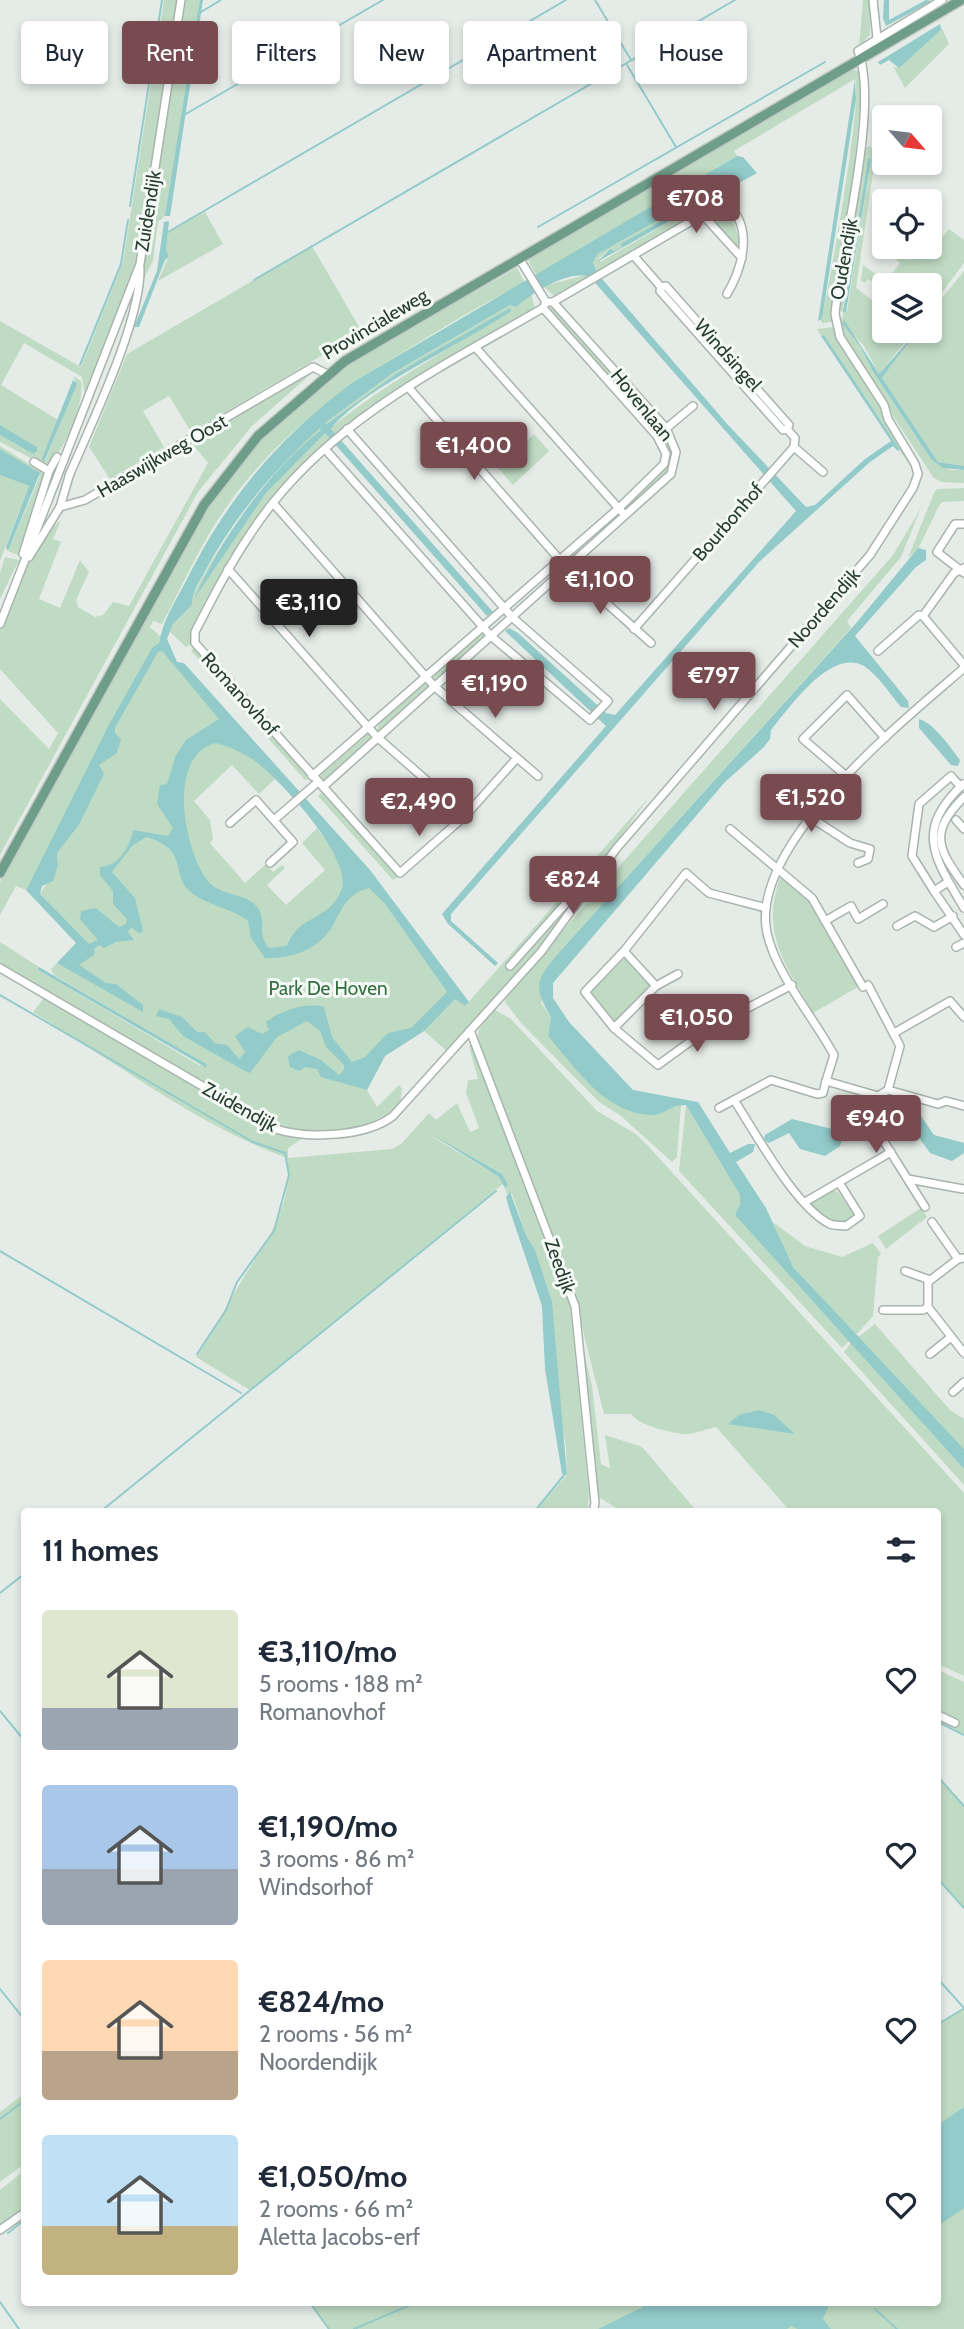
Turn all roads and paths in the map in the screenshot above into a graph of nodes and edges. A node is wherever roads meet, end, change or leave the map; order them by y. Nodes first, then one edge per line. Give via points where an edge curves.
1 (181, 0) edge
2 (873, 0) edge
3 (942, 0) edge
4 (961, 0) edge
5 (877, 38) junction
6 (888, 38) junction
7 (860, 55) junction
8 (703, 215) junction
9 (633, 255) junction
10 (742, 258) junction
11 (521, 262) junction
12 (140, 264) junction
13 (727, 294) dead end
14 (547, 304) junction
15 (476, 348) junction
16 (327, 373) junction
17 (408, 387) junction
18 (693, 406) dead end
19 (83, 414) junction
20 (666, 428) junction
21 (346, 429) junction
22 (657, 436) junction
23 (328, 446) junction
24 (794, 447) junction
25 (57, 457) dead end
26 (33, 462) dead end
27 (49, 471) junction
28 (823, 472) dead end
29 (69, 476) junction
30 (913, 488) joint
31 (273, 503) junction
32 (60, 507) junction
33 (619, 508) junction
34 (626, 516) junction
35 (964, 524) edge
36 (561, 560) junction
37 (24, 562) junction
38 (567, 568) junction
39 (228, 569) junction
40 (962, 570) edge
41 (20, 572) junction
42 (503, 607) junction
43 (923, 615) junction
44 (513, 618) junction
45 (0, 624) edge
46 (482, 625) junction
47 (634, 628) junction
48 (491, 636) junction
49 (651, 643) dead end
50 (878, 650) dead end
51 (964, 667) edge
52 (425, 676) junction
53 (434, 686) junction
54 (369, 727) junction
55 (377, 737) junction
56 (885, 738) junction
57 (517, 758) junction
58 (845, 775) junction
59 (538, 776) dead end
60 (318, 781) junction
61 (962, 785) edge
62 (964, 797) edge
63 (784, 800) dead end
64 (466, 816) junction
65 (811, 817) junction
66 (274, 820) junction
67 (956, 820) dead end
68 (230, 822) dead end
69 (730, 829) dead end
70 (964, 829) edge
71 (616, 849) junction
72 (270, 863) dead end
73 (858, 863) dead end
74 (778, 868) junction
75 (0, 873) edge
76 (962, 879) edge
77 (948, 882) junction
78 (934, 891) junction
79 (883, 904) dead end
80 (766, 908) junction
81 (964, 908) edge
82 (953, 916) junction
83 (825, 921) junction
84 (897, 926) dead end
85 (963, 932) edge
86 (964, 943) edge
87 (956, 947) dead end
88 (624, 951) junction
89 (510, 966) dead end
90 (0, 968) edge
91 (678, 974) dead end
92 (792, 985) junction
93 (656, 986) junction
94 (964, 1017) edge
95 (905, 1027) junction
96 (614, 1028) junction
97 (471, 1033) junction
98 (894, 1033) junction
99 (900, 1046) junction
100 (827, 1081) junction
101 (888, 1090) junction
102 (878, 1096) junction
103 (734, 1100) junction
104 (964, 1106) edge
105 (719, 1108) dead end
106 (891, 1152) junction
107 (908, 1180) junction
108 (839, 1184) junction
109 (963, 1189) edge
110 (805, 1202) junction
111 (925, 1207) dead end
112 (933, 1222) dead end
113 (961, 1258) edge
114 (905, 1271) dead end
115 (930, 1280) junction
116 (928, 1307) junction
117 (883, 1310) dead end
118 (951, 1337) junction
119 (930, 1353) dead end
120 (964, 1353) edge
121 (964, 1382) edge
122 (953, 1392) dead end
123 (594, 1508) edge
124 (941, 1716) edge
125 (955, 1723) dead end
126 (21, 2215) edge
127 (0, 2230) edge

1 - 12 street, Zuidendijk
2 - 5 street
3 - 6 street
4 - 6 main road, Provincialeweg
5 - 6 street
5 - 7 street
6 - 7 main road, Provincialeweg
7 - 11 main road, Provincialeweg
7 - 30 street, Oudendijk via 864,75 861,135 835,325 915,464 918,474
8 - 9 street, Romanovhof
8 - 10 street
8 - 10 street, Romanovhof via 724,202 732,208 741,226
9 - 14 street, Romanovhof
9 - 24 street, Windsingel via 789,425
10 - 13 street
11 - 14 street, Hovenlaan
11 - 16 main road, Provincialeweg
12 - 19 street, Zuidendijk
12 - 29 street via 126,334
14 - 15 street, Romanovhof
14 - 20 street, Hovenlaan
14 - 22 street, Hovenlaan
15 - 17 street, Romanovhof
15 - 33 street
16 - 32 street, Haaswijkweg Oost via 313,367 85,500
16 - 75 main road, Provincialeweg via 258,436 204,505
17 - 21 street, Romanovhof
17 - 36 street
18 - 20 street
19 - 29 street, Zuidendijk
19 - 37 street, Zuidendijk
20 - 22 street
20 - 34 street, Hovenlaan via 676,452 671,474
21 - 23 street, Romanovhof
21 - 42 street
22 - 33 street, Hovenlaan via 666,454 664,464
23 - 31 street, Romanovhof
23 - 46 street
24 - 28 street, Windsingel
24 - 47 street, Bourbonhof
25 - 27 street, Zuidendijk
26 - 27 street
27 - 37 street, Zuidendijk
29 - 32 street, Zuidendijk
30 - 71 street, Noordendijk via 870,555
31 - 39 street, Romanovhof
31 - 52 street
32 - 41 street
33 - 34 street
33 - 36 street, Hovenlaan
34 - 38 street, Hovenlaan
35 - 40 street via 955,524 937,552
36 - 38 street
36 - 42 street, Hovenlaan
37 - 41 street, Zuidendijk
38 - 44 street, Hovenlaan
38 - 47 street
39 - 54 street
39 - 60 street, Romanovhof via 195,632 195,643
40 - 43 street
41 - 45 street, Zuidendijk
42 - 44 street
42 - 46 street, Hovenlaan
43 - 50 street
43 - 51 street
44 - 48 street, Hovenlaan
44 - 48 street via 608,701 594,717 590,720
46 - 48 street
46 - 52 street, Hovenlaan
47 - 49 street
48 - 53 street, Hovenlaan
51 - 56 street
52 - 53 street
52 - 54 street, Hovenlaan
53 - 55 street, Hovenlaan
53 - 57 street
54 - 55 street
54 - 60 street, Hovenlaan
55 - 60 street, Hovenlaan
55 - 64 street
56 - 58 street
56 - 58 street via 847,695 803,739
57 - 59 street
57 - 64 street
58 - 65 street
60 - 64 street via 400,873
60 - 66 street, Hovenlaan
61 - 77 street via 944,803 934,828 933,854
61 - 78 street via 951,776 919,804 912,856
62 - 76 street via 950,811 939,842 947,863
63 - 65 street
65 - 73 street via 850,843 870,849 868,859
65 - 74 street
66 - 68 street via 256,800
66 - 72 street via 293,842
67 - 70 street
69 - 74 street
71 - 89 street, Noordendijk
71 - 97 street, Noordendijk via 541,952
74 - 80 street
74 - 83 street via 812,898
77 - 78 street
77 - 81 street
78 - 82 street
79 - 83 street via 858,919 851,906
80 - 88 street via 709,893 686,873
80 - 92 street via 771,945
82 - 84 street via 933,927 915,916
82 - 85 street
83 - 98 street
86 - 87 street
88 - 93 street
88 - 96 street via 585,992
90 - 97 street, Zuidendijk via 261,1122 303,1135 320,1136 383,1123
91 - 93 street
92 - 96 street via 709,1028 658,1065
92 - 100 street via 834,1055
93 - 96 street
94 - 95 street via 950,1001
95 - 98 street
95 - 99 street
97 - 123 street, Zeedijk via 575,1306
98 - 99 street
99 - 101 street
100 - 102 street
100 - 103 street via 823,1093 817,1094 771,1080
101 - 102 street
101 - 104 street
102 - 106 street via 871,1121
103 - 105 street
103 - 110 street
106 - 107 street
106 - 108 street
107 - 109 street
107 - 111 street
108 - 110 street
108 - 110 street via 860,1216 846,1226 830,1224
112 - 113 street
113 - 115 street
114 - 115 street
115 - 116 street
116 - 117 street
116 - 118 street
118 - 119 street
118 - 120 street
121 - 122 street
124 - 125 street
126 - 127 street

